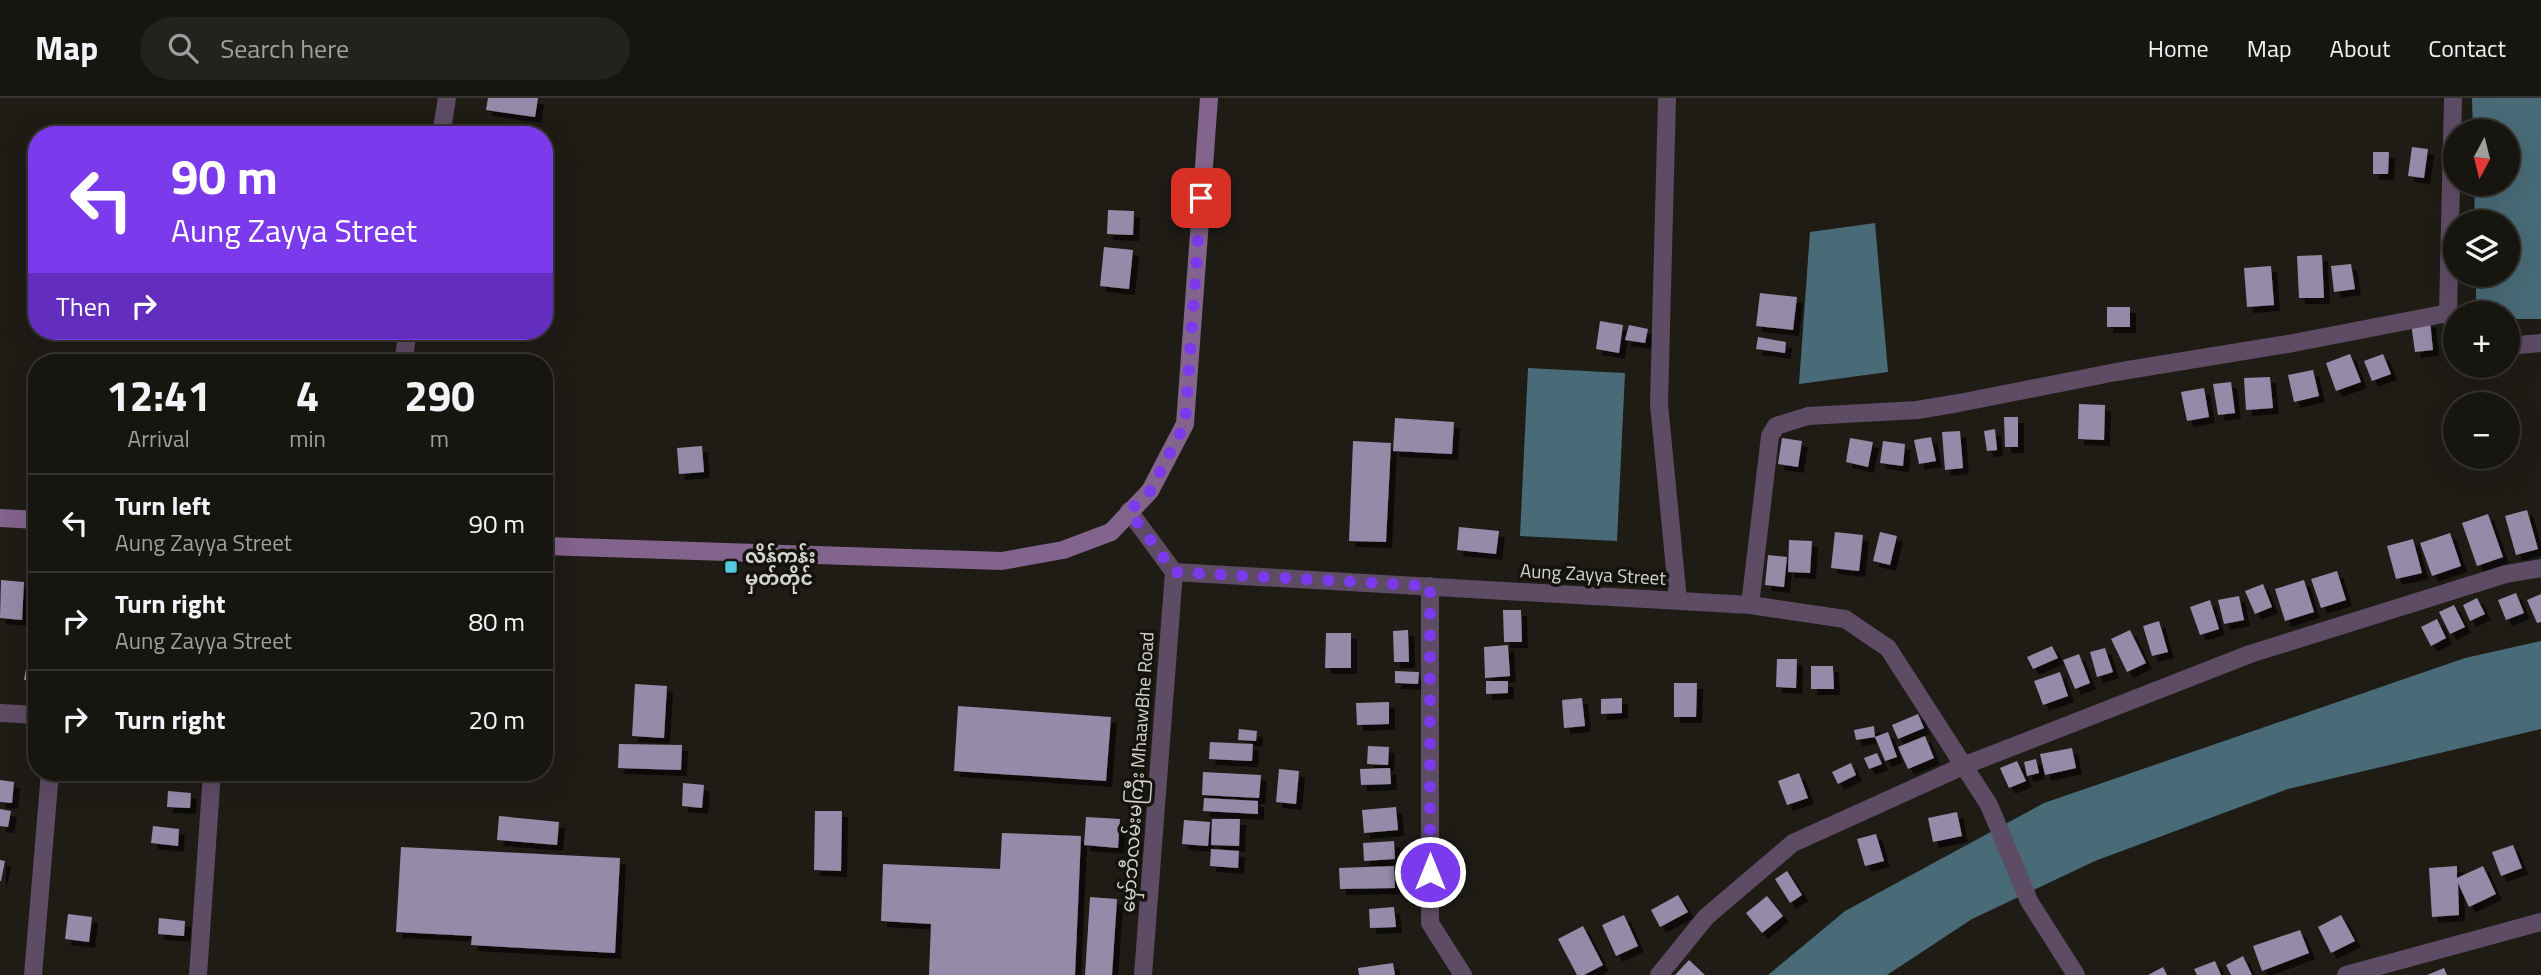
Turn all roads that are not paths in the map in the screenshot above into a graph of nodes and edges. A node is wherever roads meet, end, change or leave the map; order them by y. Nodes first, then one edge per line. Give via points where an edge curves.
1 (447, 98) edge
2 (1209, 98) edge
3 (1667, 98) edge
4 (2453, 98) edge
5 (442, 126) edge
6 (2451, 301) edge
7 (2443, 320) edge
8 (2541, 343) edge
9 (2520, 345) edge
10 (1129, 511) junction
11 (0, 519) edge
12 (28, 520) edge
13 (553, 546) edge
14 (2541, 568) edge
15 (1174, 572) junction
16 (1430, 586) junction
17 (1678, 600) junction
18 (1750, 605) junction
19 (0, 713) edge
20 (28, 715) edge
21 (1963, 766) junction
22 (49, 781) edge
23 (211, 781) edge
24 (2541, 922) edge
25 (33, 975) edge
26 (198, 975) edge
27 (1143, 975) edge
28 (1463, 975) edge
29 (1659, 975) edge
30 (2076, 975) edge
31 (2346, 975) edge

1 - 5 street
2 - 10 street via 1185,424 1150,491
3 - 17 street via 1659,404
4 - 6 street
7 - 18 street via 2116,372 1917,410 1808,416 1776,426 1770,436
8 - 9 street
10 - 13 street via 1111,533 1063,550 1002,561
10 - 15 street
11 - 12 street
14 - 21 street via 2506,574 2250,654
15 - 16 street, Aung Zayya Street
15 - 27 street, မှော်ဘီလမ်းမကြီး MhaawBhe Road
16 - 17 street, Aung Zayya Street
16 - 28 street via 1430,923
17 - 18 street, Aung Zayya Street
18 - 21 street, Aung Zayya Street via 1845,619 1888,648
19 - 20 street
21 - 29 street via 1793,842 1706,917
21 - 30 street, Aung Zayya Street via 1989,805 2029,901
22 - 25 street
23 - 26 street
24 - 31 street

